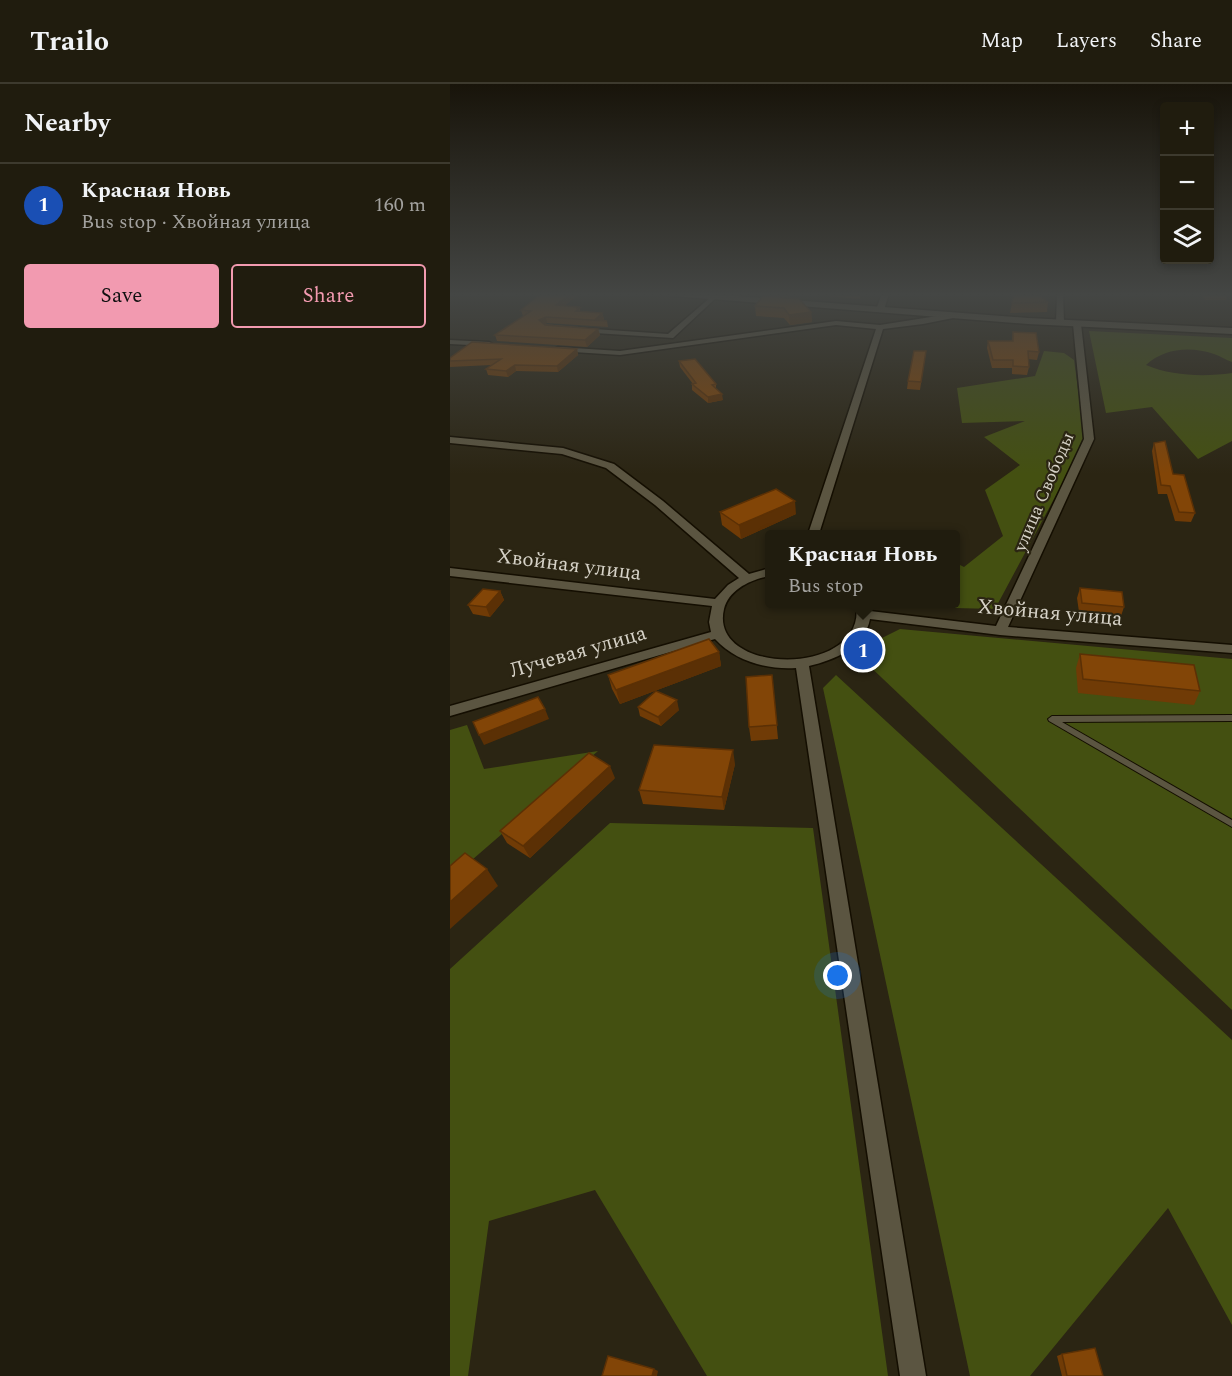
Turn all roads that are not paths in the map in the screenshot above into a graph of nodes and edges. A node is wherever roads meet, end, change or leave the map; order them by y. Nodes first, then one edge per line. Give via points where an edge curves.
1 (872, 353) edge
2 (1080, 353) edge
3 (450, 440) edge
4 (815, 530) edge
5 (450, 572) edge
6 (765, 574) edge
7 (748, 579) junction
8 (718, 603) junction
9 (864, 609) edge
10 (1000, 631) junction
11 (718, 634) junction
12 (1232, 650) edge
13 (802, 663) junction
14 (450, 711) edge
15 (1232, 717) edge
16 (1232, 824) edge
17 (913, 1376) edge

1 - 4 street
2 - 10 street, улица Свободы via 1089,439
3 - 7 street via 563,451 610,466
5 - 8 street, Хвойная улица
6 - 7 street
7 - 8 street via 729,590
8 - 11 street via 714,619
9 - 10 street, Хвойная улица
9 - 13 street via 861,631 843,650
10 - 12 street, Хвойная улица
11 - 13 street via 727,646 744,656 784,664
11 - 14 street, Лучевая улица
13 - 17 street
15 - 16 lane via 1052,719

